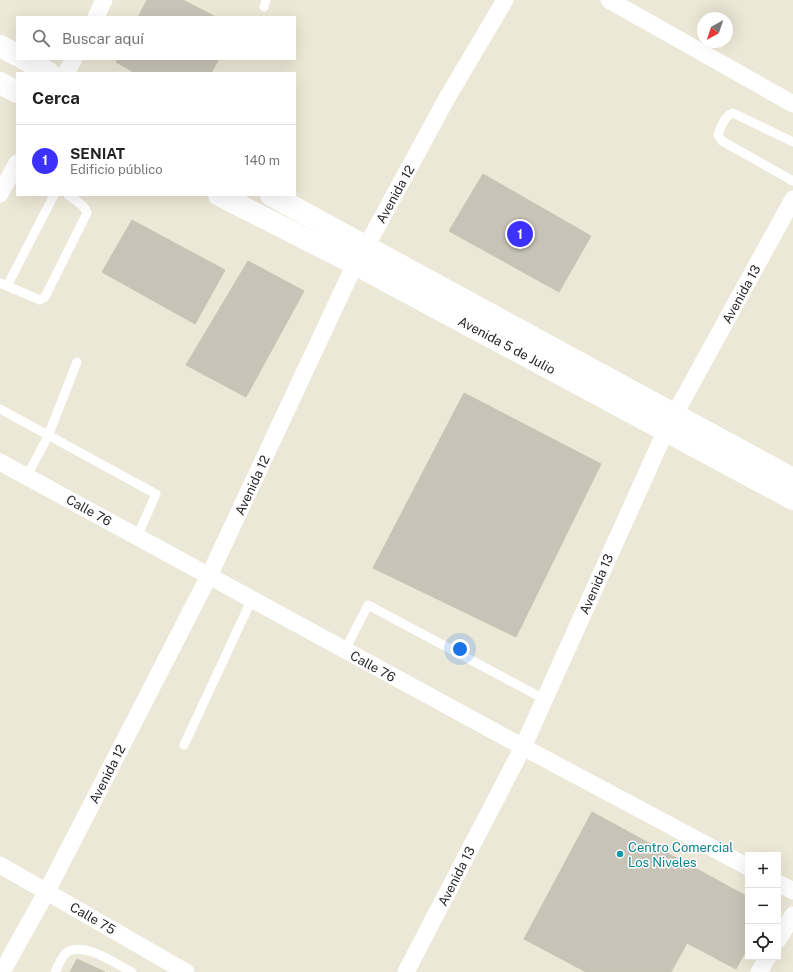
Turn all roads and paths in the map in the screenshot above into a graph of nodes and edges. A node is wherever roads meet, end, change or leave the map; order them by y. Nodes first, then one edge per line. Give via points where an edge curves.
1 (104, 0) edge
2 (505, 0) edge
3 (609, 0) edge
4 (96, 16) edge
5 (0, 46) edge
6 (16, 54) edge
7 (26, 60) edge
8 (73, 60) edge
9 (47, 72) edge
10 (67, 72) edge
11 (0, 83) edge
12 (16, 91) edge
13 (793, 104) edge
14 (793, 142) edge
15 (16, 165) edge
16 (793, 181) edge
17 (0, 194) edge
18 (53, 196) edge
19 (69, 196) edge
20 (221, 196) edge
21 (272, 196) edge
22 (793, 199) edge
23 (361, 255) junction
24 (3, 284) edge
25 (77, 362) dead end
26 (0, 409) edge
27 (670, 422) junction
28 (48, 436) junction
29 (0, 462) edge
30 (27, 476) junction
31 (793, 479) edge
32 (793, 499) edge
33 (137, 536) junction
34 (209, 576) junction
35 (252, 599) junction
36 (345, 650) junction
37 (544, 700) junction
38 (184, 745) dead end
39 (522, 747) junction
40 (0, 865) edge
41 (745, 865) edge
42 (781, 885) edge
43 (47, 891) junction
44 (793, 891) edge
45 (793, 914) edge
46 (781, 935) edge
47 (766, 960) edge
48 (2, 972) edge
49 (55, 972) edge
50 (132, 972) edge
51 (186, 972) edge
52 (406, 972) edge
53 (759, 972) edge

1 - 4 street
2 - 23 street, Avenida 12 via 447,98
3 - 13 street
5 - 6 main road
7 - 9 main road
8 - 10 street
11 - 12 main road
14 - 16 lane via 732,113 724,120 718,135 722,140
15 - 17 street
18 - 24 lane
19 - 24 lane via 84,206 87,213 45,297 40,300
20 - 23 main road, Avenida 5 de Julio
21 - 23 main road, Avenida 5 de Julio
22 - 27 street, Avenida 13
23 - 27 main road, Avenida 5 de Julio
23 - 34 street, Avenida 12
25 - 28 lane
26 - 28 lane
27 - 31 main road, Avenida 5 de Julio
27 - 32 main road, Avenida 5 de Julio
27 - 37 street, Avenida 13
28 - 30 lane
28 - 33 lane via 156,494
29 - 30 street, Calle 76
30 - 33 street, Calle 76
33 - 34 street, Calle 76
34 - 35 street, Calle 76
34 - 43 street, Avenida 12
35 - 36 street, Calle 76
35 - 38 lane
36 - 37 lane via 368,605
36 - 39 street, Calle 76
37 - 39 street, Avenida 13
39 - 41 street, Calle 76
39 - 52 street, Avenida 13
40 - 43 street, Calle 75
42 - 44 street
43 - 48 street, Avenida 12
43 - 51 street, Calle 75
45 - 46 street
47 - 53 street
49 - 50 lane via 65,953 76,949 89,950

